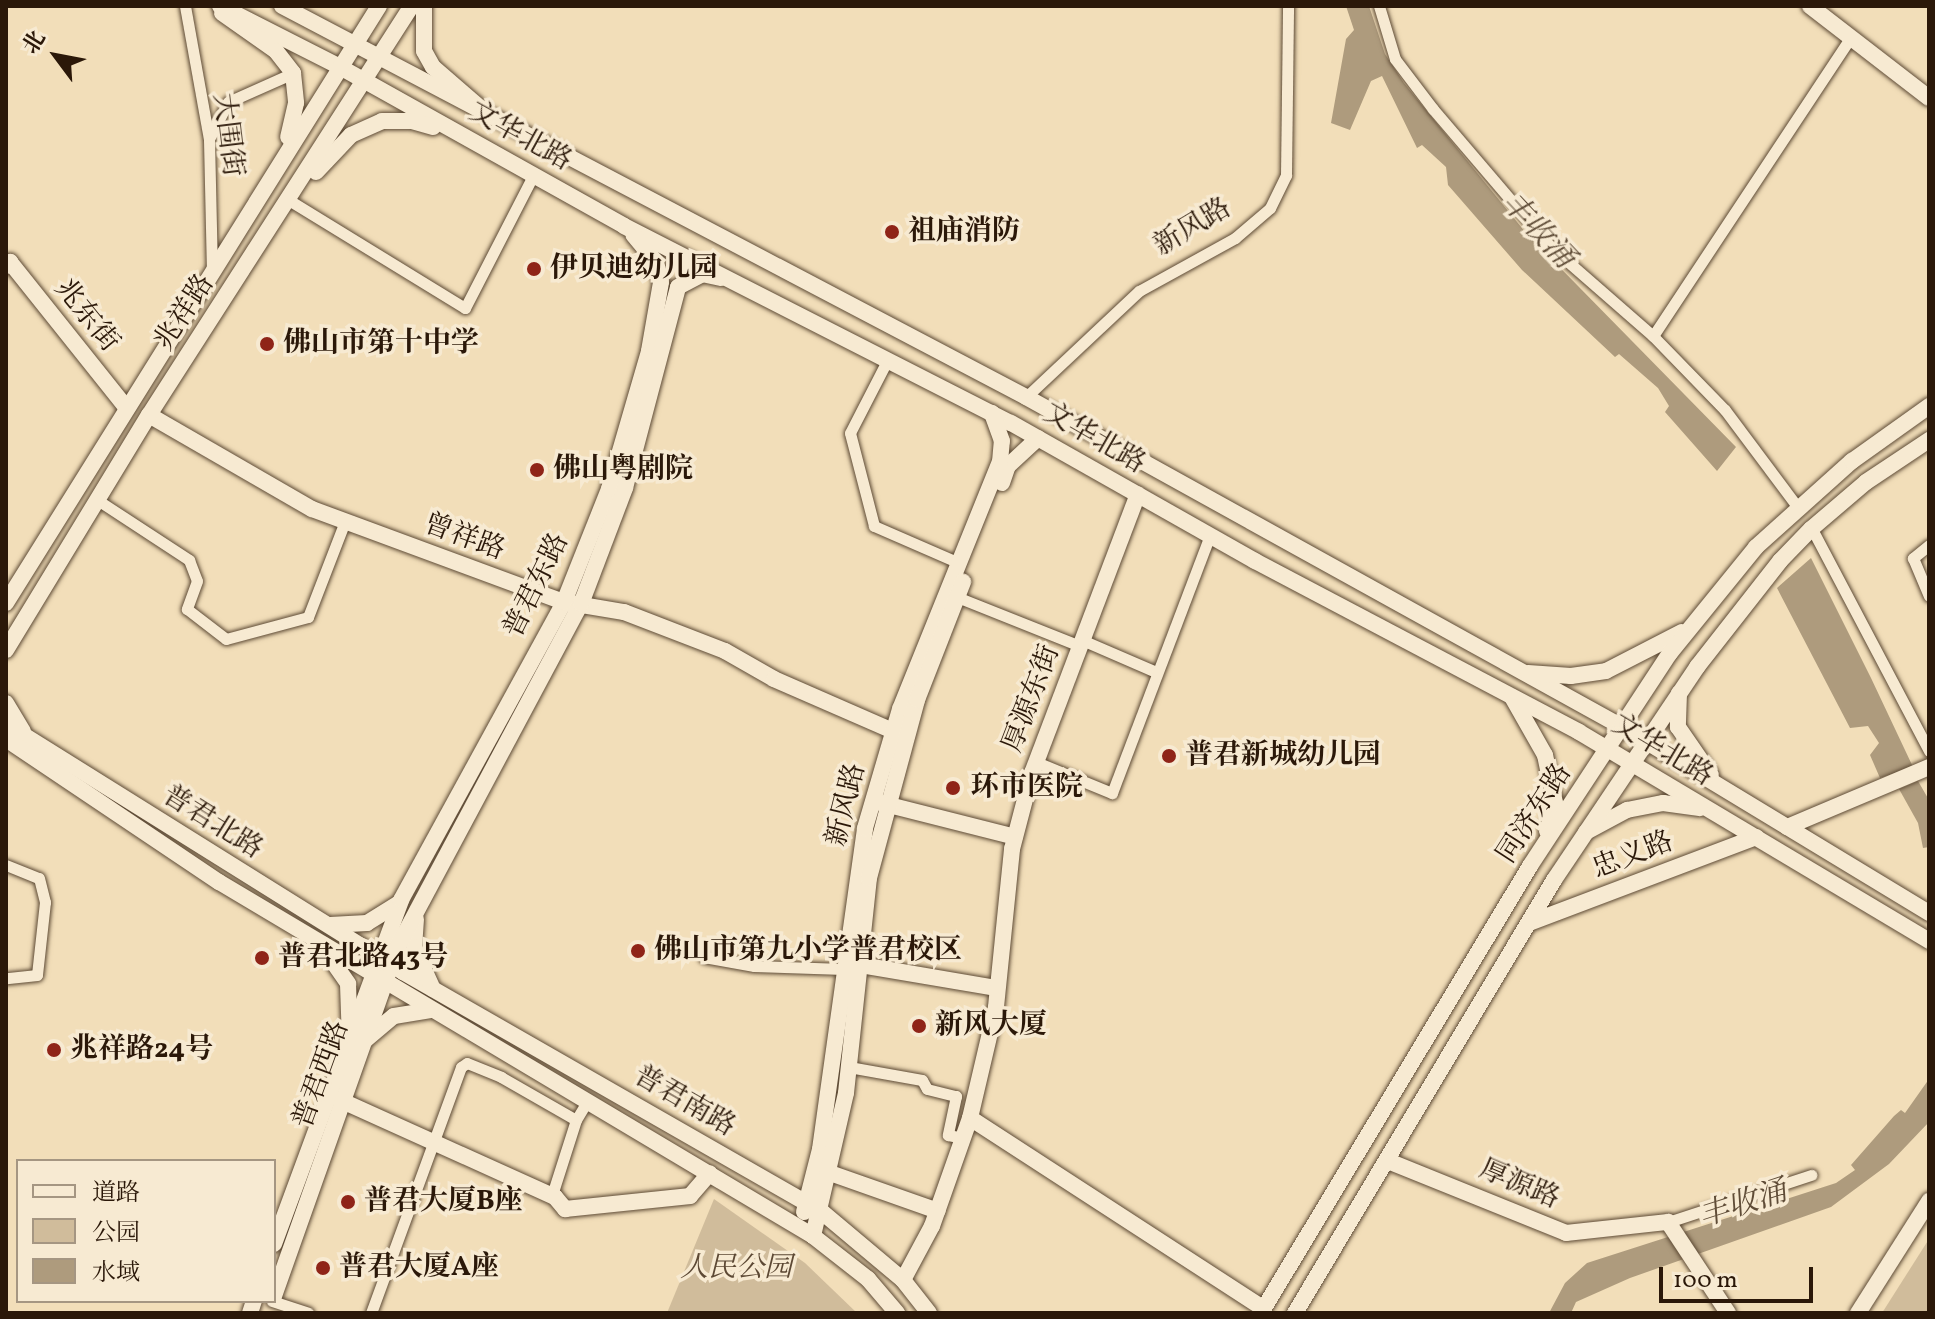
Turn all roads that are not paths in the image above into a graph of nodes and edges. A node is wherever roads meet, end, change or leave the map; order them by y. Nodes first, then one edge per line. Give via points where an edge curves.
1 (185, 6) edge
2 (217, 6) edge
3 (282, 6) edge
4 (379, 6) edge
5 (412, 6) edge
6 (424, 6) edge
7 (1288, 6) edge
8 (1379, 6) edge
9 (1810, 6) edge
10 (1851, 37) junction
11 (354, 46) junction
12 (379, 61) junction
13 (340, 67) junction
14 (293, 73) junction
15 (364, 80) junction
16 (1929, 98) edge
17 (494, 120) junction
18 (209, 140) junction
19 (476, 141) junction
20 (534, 174) junction
21 (271, 178) junction
22 (286, 207) junction
23 (624, 226) junction
24 (6, 266) edge
25 (212, 271) junction
26 (739, 281) junction
27 (661, 282) junction
28 (678, 287) junction
29 (1653, 336) junction
30 (888, 359) junction
31 (1026, 397) junction
32 (125, 406) junction
33 (1929, 406) edge
34 (992, 413) junction
35 (149, 415) junction
36 (1038, 438) junction
37 (1929, 440) edge
38 (1138, 494) junction
39 (99, 501) junction
40 (1799, 509) junction
41 (345, 521) junction
42 (1812, 529) junction
43 (1210, 535) junction
44 (1929, 545) edge
45 (959, 563) junction
46 (1929, 596) edge
47 (957, 597) junction
48 (564, 602) junction
49 (6, 603) edge
50 (581, 604) junction
51 (1693, 625) junction
52 (20, 630) junction
53 (1081, 643) junction
54 (6, 650) edge
55 (6, 664) edge
56 (1156, 672) junction
57 (1522, 672) junction
58 (1679, 693) junction
59 (1511, 696) junction
60 (6, 703) edge
61 (6, 724) edge
62 (1622, 727) junction
63 (900, 733) junction
64 (6, 739) edge
65 (1645, 741) junction
66 (42, 748) junction
67 (1607, 749) junction
68 (1929, 751) edge
69 (1036, 762) junction
70 (1630, 762) junction
71 (1929, 767) edge
72 (1723, 788) junction
73 (880, 802) junction
74 (1710, 810) junction
75 (1787, 827) junction
76 (1585, 832) junction
77 (1015, 837) junction
78 (1756, 837) junction
79 (1542, 849) junction
80 (6, 865) edge
81 (401, 900) junction
82 (416, 910) junction
83 (1929, 913) edge
84 (1529, 923) junction
85 (329, 925) junction
86 (314, 938) junction
87 (1929, 941) edge
88 (704, 957) dead end
89 (385, 960) junction
90 (849, 965) junction
91 (6, 978) edge
92 (378, 978) junction
93 (997, 988) junction
94 (433, 989) junction
95 (431, 1010) junction
96 (354, 1041) junction
97 (849, 1067) junction
98 (340, 1100) junction
99 (588, 1100) junction
100 (970, 1118) junction
101 (576, 1120) junction
102 (963, 1138) junction
103 (431, 1142) junction
104 (1388, 1161) junction
105 (710, 1173) junction
106 (830, 1173) junction
107 (1811, 1175) dead end
108 (552, 1195) junction
109 (1929, 1201) edge
110 (807, 1203) junction
111 (938, 1211) junction
112 (822, 1212) junction
113 (798, 1227) junction
114 (1673, 1228) junction
115 (813, 1236) junction
116 (276, 1239) edge
117 (903, 1280) junction
118 (276, 1289) edge
119 (276, 1299) edge
120 (1262, 1311) edge
121 (308, 1313) edge
122 (371, 1313) edge
123 (897, 1313) edge
124 (929, 1313) edge
125 (1295, 1313) edge
126 (1728, 1313) edge
127 (1858, 1313) edge

1 - 18 street, 大围街
2 - 13 main road, 文华北路
2 - 14 main road via 240,30 276,51
3 - 11 main road, 文华北路
4 - 11 main road, 兆祥路
5 - 12 main road, 兆祥路
6 - 17 main road via 424,51 433,67
7 - 31 street, 新风路 via 1286,175 1270,208 1235,238 1139,291
8 - 29 street via 1395,59 1442,121 1551,247
9 - 10 main road
10 - 16 main road
10 - 29 street
11 - 12 main road, 文华北路
11 - 13 main road, 兆祥路
12 - 15 main road, 兆祥路
12 - 17 main road, 文华北路
13 - 15 main road, 文华北路
13 - 21 main road, 兆祥路
14 - 18 street via 228,102
14 - 21 main road via 296,103
15 - 19 main road, 文华北路
15 - 22 main road, 兆祥路
17 - 31 main road, 文华北路
18 - 25 street, 大围街
19 - 20 main road, 文华北路
19 - 22 main road via 412,121 382,121 351,135
20 - 22 street via 465,308
20 - 23 main road, 文华北路
21 - 25 main road, 兆祥路
22 - 35 main road, 兆祥路
23 - 26 main road, 文华北路
23 - 27 main road via 656,262
24 - 32 main road, 兆东街 via 10,262
25 - 32 main road, 兆祥路
26 - 28 main road via 702,274
26 - 30 main road, 文华北路
27 - 28 main road
27 - 48 main road, 普君东路 via 649,351 609,489
28 - 50 main road, 普君东路 via 625,488
29 - 40 street via 1725,410
30 - 34 main road, 文华北路
30 - 45 street via 850,433 874,526
31 - 57 main road, 文华北路
32 - 49 main road, 兆祥路
33 - 40 main road, 同济东路 via 1852,461
34 - 36 main road, 文华北路
34 - 45 main road, 新风路 via 1002,441 1000,462
35 - 39 main road, 兆祥路
35 - 41 main road, 曾祥路 via 312,509
36 - 38 main road, 文华北路
36 - 47 main road, 新风路 via 1008,466
37 - 42 main road, 同济东路 via 1866,482
38 - 43 main road, 文华北路
38 - 53 main road, 厚源东街
39 - 41 street via 189,560 197,581 187,609 226,639 308,617
39 - 52 main road, 兆祥路
40 - 51 main road, 同济东路 via 1756,547
41 - 48 main road, 曾祥路
42 - 58 main road, 同济东路 via 1780,561
42 - 68 street
43 - 56 street
43 - 59 main road, 文华北路
44 - 46 street via 1913,558
45 - 63 main road, 新风路
47 - 53 street
47 - 63 main road, 新风路
48 - 50 main road, 曾祥路
48 - 81 main road, 普君东路
50 - 63 main road, 曾祥路 via 624,612 725,651 774,679
50 - 82 main road, 普君东路
51 - 57 main road via 1645,655 1606,671 1571,676
51 - 62 main road, 同济东路
52 - 54 main road, 兆祥路
52 - 55 main road
53 - 56 street
53 - 69 main road, 厚源东街
56 - 69 street via 1112,793
57 - 62 main road, 文华北路
58 - 65 main road, 同济东路
58 - 72 main road via 1683,738
59 - 67 main road, 文华北路
59 - 79 main road via 1545,755 1555,803
60 - 66 main road
61 - 66 main road, 普君北路
62 - 65 main road, 文华北路
62 - 67 main road, 同济东路
63 - 73 main road, 新风路
64 - 86 main road, 普君北路 via 219,882
65 - 70 main road, 同济东路
65 - 72 main road, 文华北路
66 - 85 main road, 普君北路
67 - 70 main road, 文华北路
67 - 79 main road, 同济东路
69 - 77 main road, 厚源东街
70 - 74 main road, 文华北路
70 - 76 main road, 同济东路
71 - 75 main road
72 - 75 main road, 文华北路
73 - 77 main road
73 - 90 main road, 新风路
74 - 76 main road via 1663,803 1627,810
74 - 78 main road, 文华北路
75 - 83 main road, 文华北路
76 - 84 main road, 同济东路
77 - 93 main road, 厚源东街
78 - 84 main road, 忠义路
78 - 87 main road, 文华北路
79 - 120 main road, 同济东路
80 - 91 street via 39,878 45,902 37,975
81 - 85 main road via 367,923
81 - 89 main road, 普君东路
82 - 89 main road, 普君东路
82 - 94 main road via 414,947
84 - 104 main road, 同济东路
85 - 89 main road, 普君北路
86 - 92 main road, 普君北路
86 - 96 main road via 348,984
88 - 90 street via 754,966
89 - 92 main road, 普君西路
89 - 94 main road, 普君南路
90 - 93 main road
90 - 97 main road, 新风路
90 - 110 main road, 新风路
92 - 95 main road, 普君南路
92 - 96 main road, 普君西路
93 - 100 main road, 厚源东街
94 - 110 main road, 普君南路
95 - 96 main road via 394,1016
95 - 99 main road, 普君南路
96 - 98 main road, 普君西路
96 - 116 main road, 普君西路
97 - 102 street via 922,1080 927,1089 956,1096 948,1135
97 - 106 main road, 新风路
98 - 103 main road, 普君南路
98 - 118 main road, 普君西路
99 - 101 street
99 - 105 main road, 普君南路
100 - 102 main road
100 - 120 main road
101 - 103 street via 467,1063
101 - 108 street
102 - 111 main road
103 - 108 main road, 普君南路
103 - 122 street
104 - 114 main road, 厚源路 via 1566,1233
104 - 125 main road, 同济东路
105 - 108 main road, 普君南路 via 690,1196 565,1209
105 - 113 main road, 普君南路
106 - 111 main road
106 - 112 main road, 新风路
107 - 114 street
109 - 127 main road
110 - 112 main road, 普君南路
110 - 113 main road, 新风路
111 - 117 main road
112 - 115 main road, 新风路
112 - 117 main road, 普君南路
113 - 115 main road, 普君南路
114 - 126 main road
115 - 123 main road, 普君南路 via 868,1279
117 - 124 main road, 普君南路
119 - 121 street

